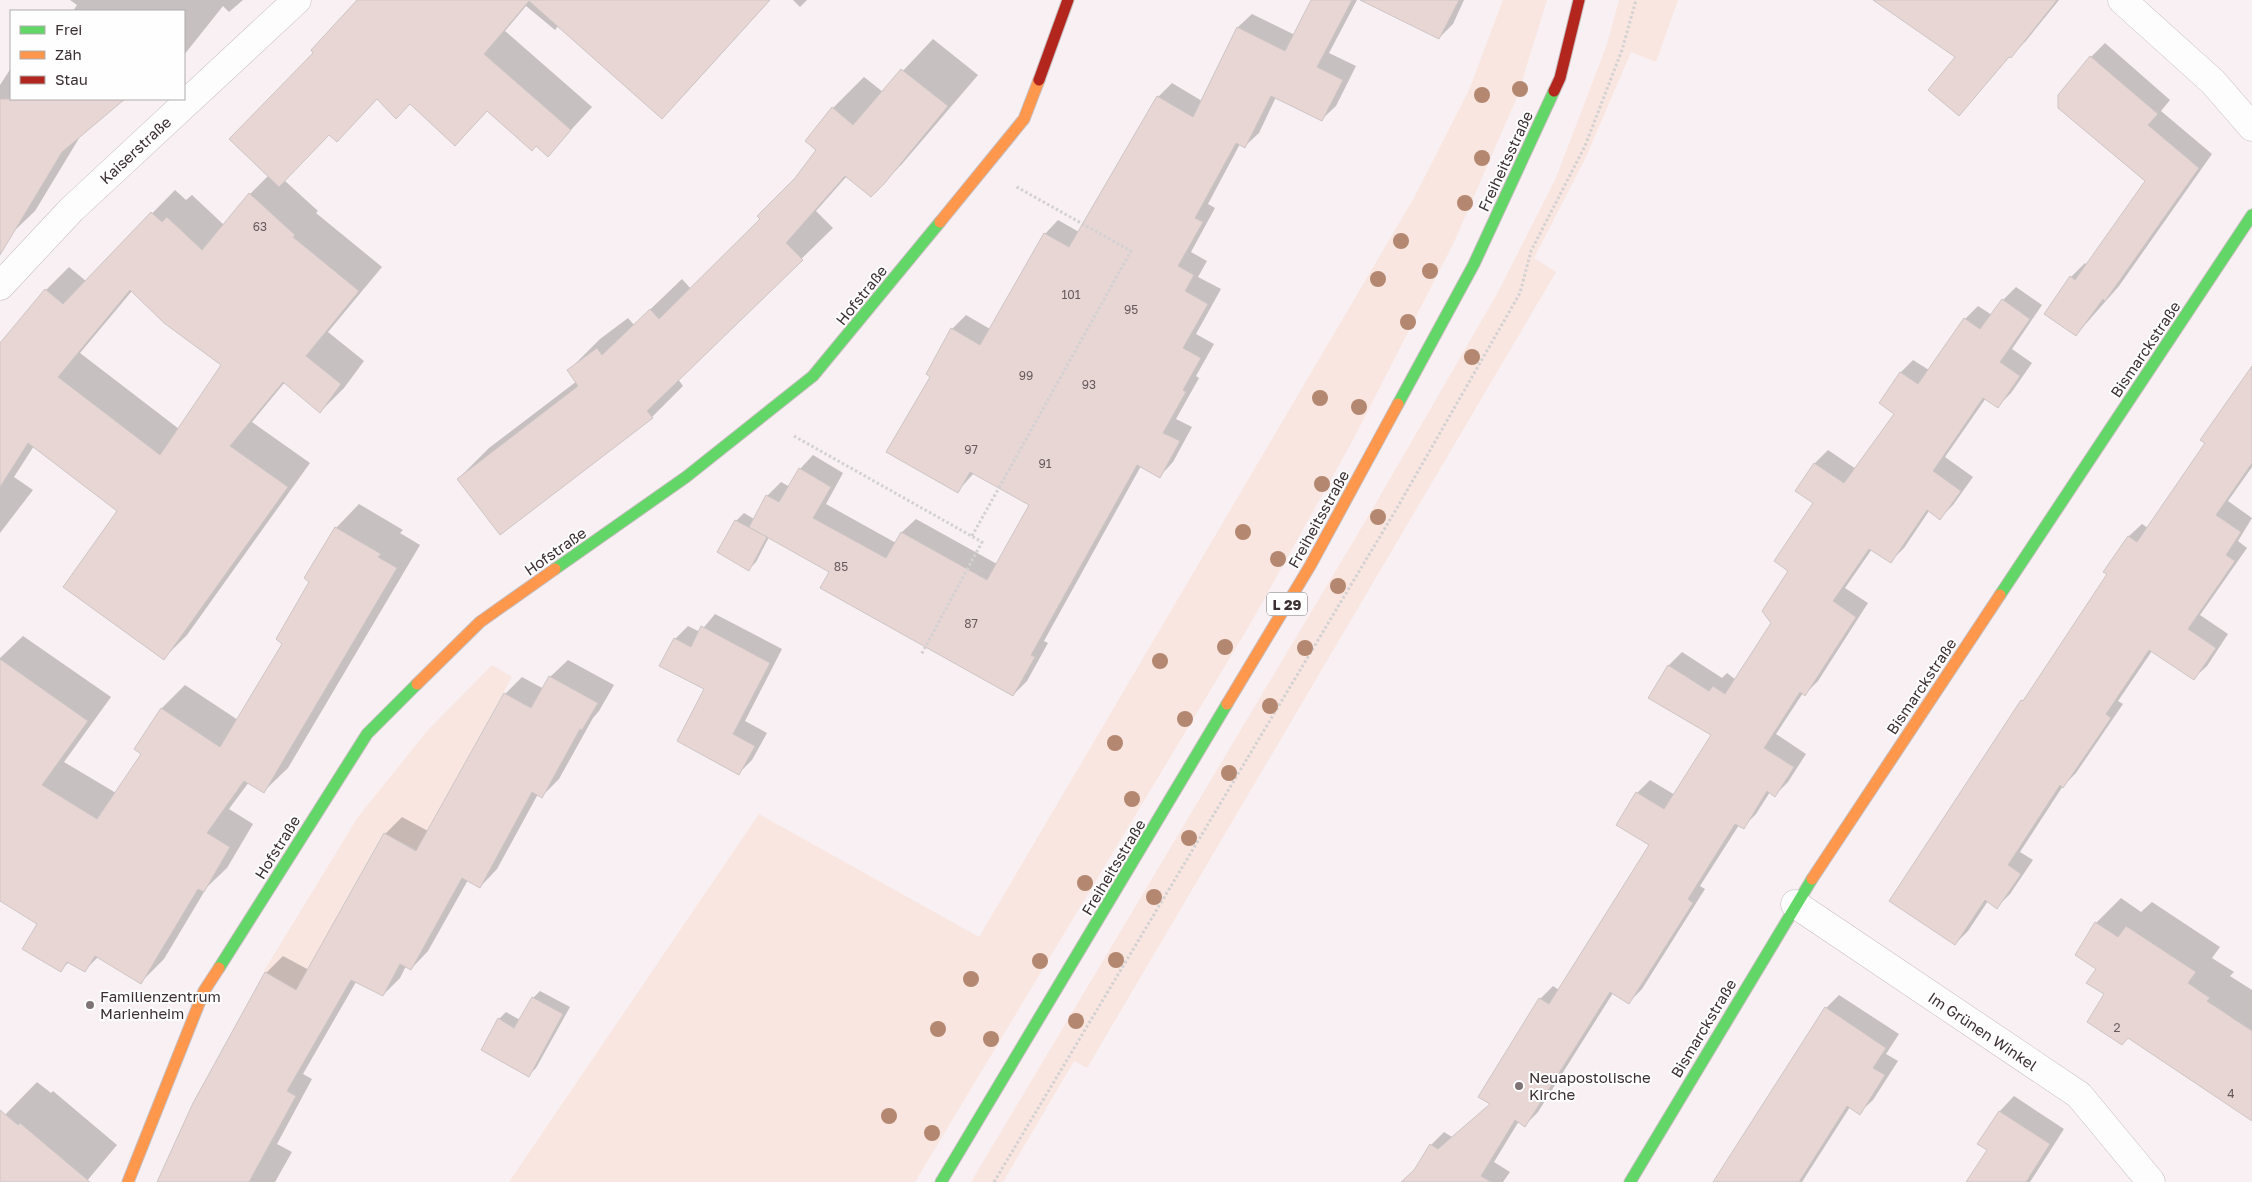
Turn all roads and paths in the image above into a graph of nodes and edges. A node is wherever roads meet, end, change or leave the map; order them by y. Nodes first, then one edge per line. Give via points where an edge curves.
1 (297, 0) edge
2 (1068, 0) edge
3 (1579, 0) edge
4 (2122, 0) edge
5 (2252, 127) edge
6 (984, 168) junction
7 (2252, 215) edge
8 (0, 286) edge
9 (761, 417) junction
10 (972, 536) junction
11 (921, 655) dead end
12 (1795, 904) junction
13 (128, 1182) edge
14 (941, 1182) edge
15 (1630, 1182) edge
16 (2150, 1182) edge

1 - 8 street, Kaiserstraße via 71,210
2 - 6 street, Hofstraße via 1024,119
3 - 14 street, Freiheitsstraße / L 29 via 1560,78 1474,264 1310,566
4 - 5 street via 2213,82
6 - 9 street, Hofstraße via 813,376
6 - 10 path via 1131,251
7 - 12 street, Bismarckstraße
9 - 10 path
9 - 13 street, Hofstraße via 686,477 480,622 367,734 204,991
10 - 11 path via 982,542
12 - 15 street, Bismarckstraße
12 - 16 street, Im Grünen Winkel via 2079,1095

